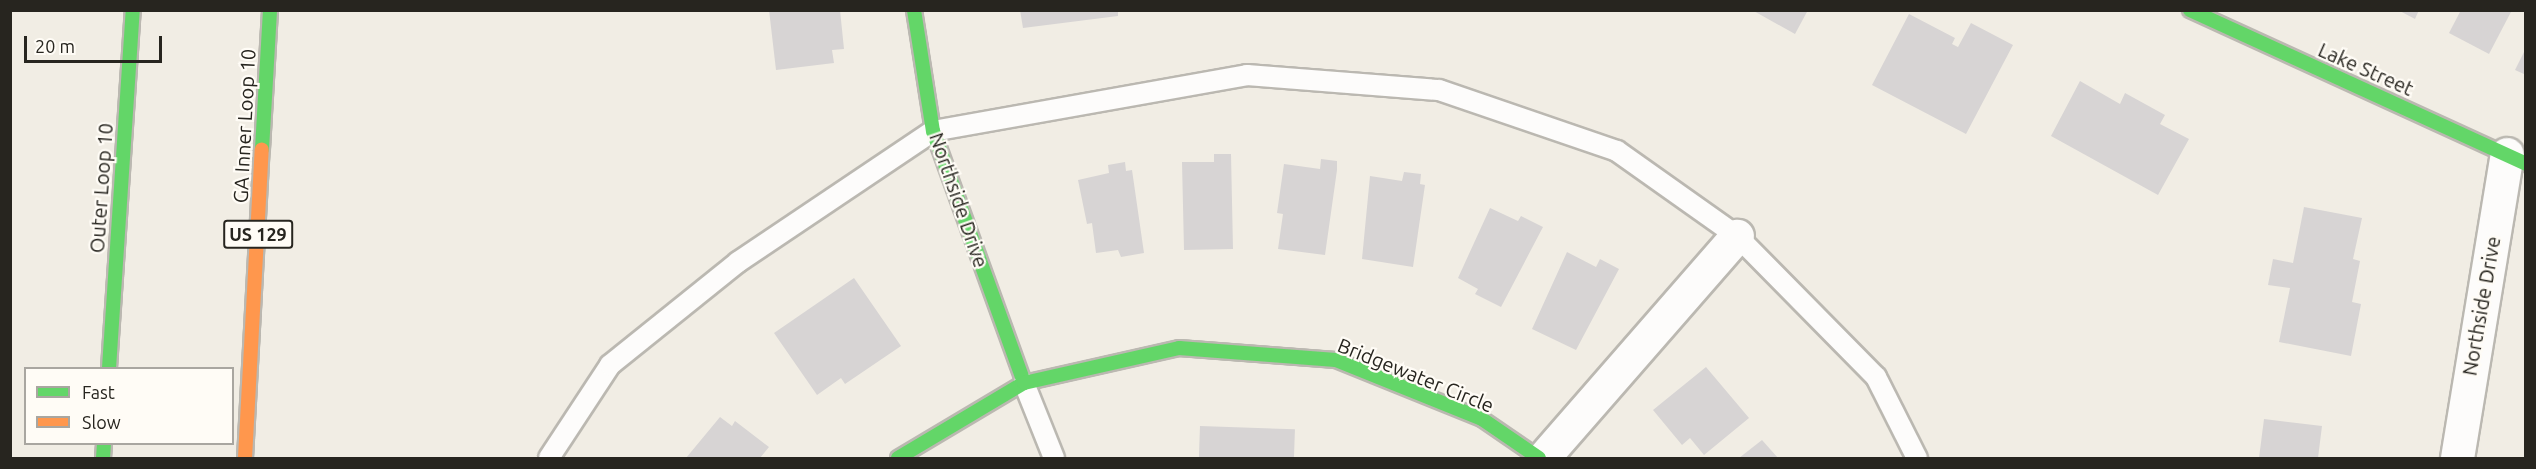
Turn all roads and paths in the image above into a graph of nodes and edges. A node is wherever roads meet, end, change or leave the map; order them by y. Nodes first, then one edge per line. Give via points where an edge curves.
1 (133, 10) edge
2 (270, 10) edge
3 (914, 10) edge
4 (2190, 10) edge
5 (933, 131) junction
6 (2516, 159) edge
7 (1737, 236) junction
8 (109, 367) edge
9 (1024, 383) junction
10 (245, 459) edge
11 (549, 459) edge
12 (898, 459) edge
13 (1054, 459) edge
14 (1541, 459) edge
15 (1917, 459) edge
16 (2457, 459) edge

1 - 8 main road, Outer Loop 10
2 - 10 main road, GA Inner Loop 10 / US 129
3 - 5 main road, Northside Drive
4 - 6 main road, Lake Street
5 - 7 lane via 1246,75 1438,90 1617,151
5 - 9 main road, Northside Drive
5 - 11 lane via 738,262 610,365
6 - 16 street, Northside Drive
7 - 14 street
7 - 15 lane via 1876,377
9 - 12 main road, Bridgewater Circle
9 - 13 lane
9 - 14 main road, Bridgewater Circle via 1179,348 1336,360 1482,418

